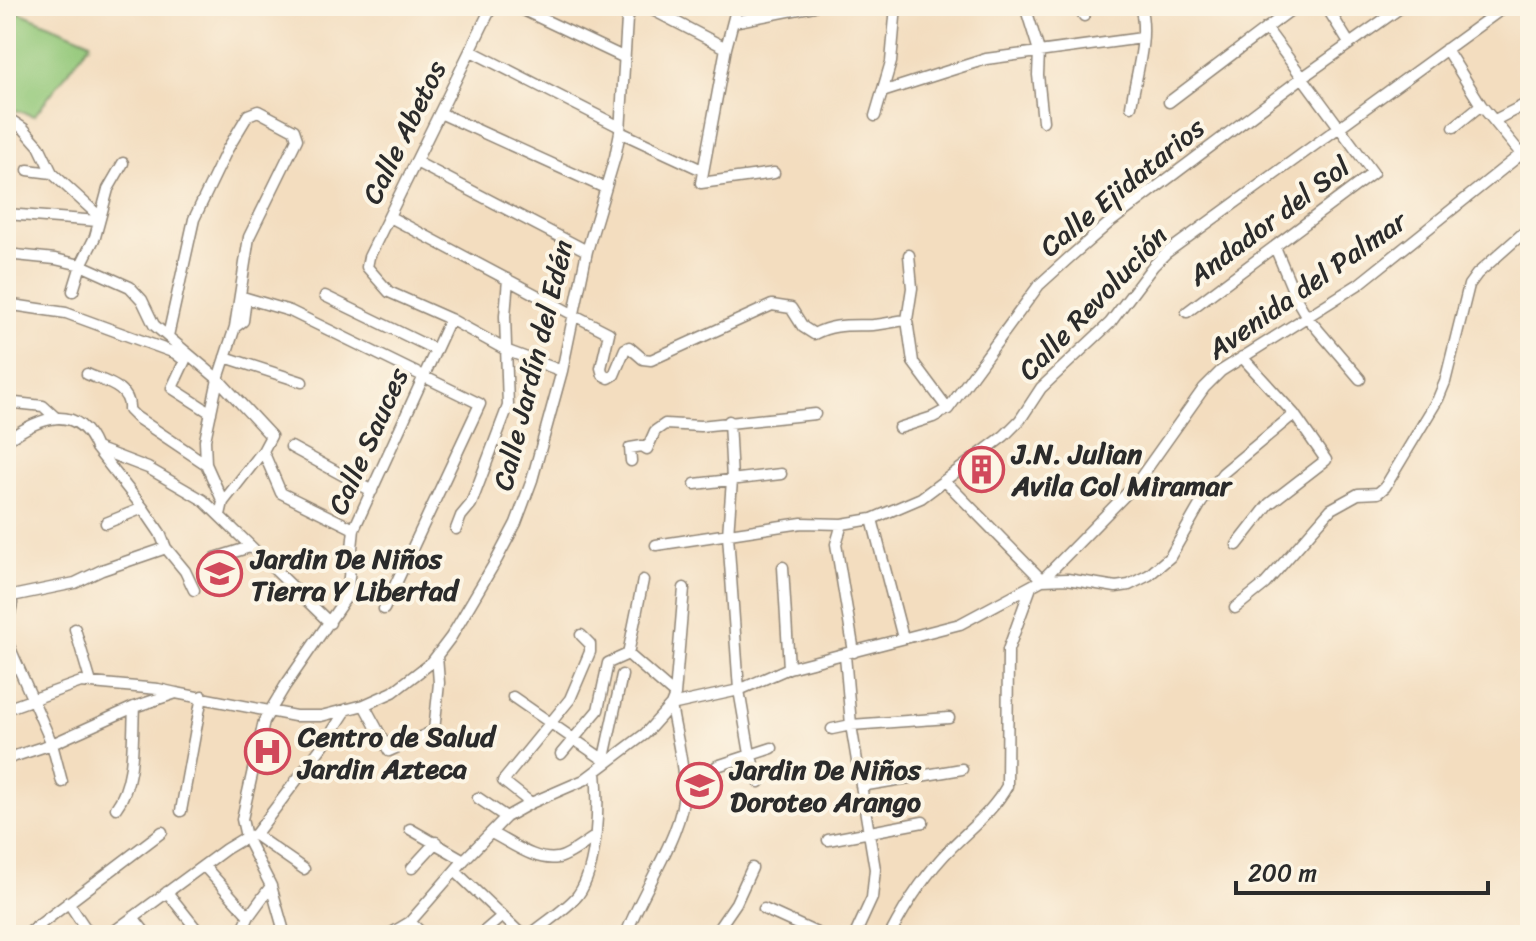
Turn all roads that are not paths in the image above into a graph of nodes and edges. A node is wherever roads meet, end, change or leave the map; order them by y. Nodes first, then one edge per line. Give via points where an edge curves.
1 (492, 6) edge
2 (515, 6) edge
3 (633, 6) edge
4 (645, 6) edge
5 (737, 6) edge
6 (814, 6) edge
7 (896, 6) edge
8 (1025, 6) edge
9 (1140, 6) edge
10 (1296, 6) edge
11 (1326, 6) edge
12 (1403, 6) edge
13 (1506, 6) edge
14 (733, 22) junction
15 (1266, 28) junction
16 (1142, 38) junction
17 (1349, 43) junction
18 (726, 48) junction
19 (1446, 49) junction
20 (471, 51) junction
21 (1039, 51) junction
22 (625, 58) junction
23 (1303, 77) junction
24 (882, 92) junction
25 (1169, 102) dead end
26 (1530, 102) edge
27 (1481, 105) junction
28 (1131, 106) dead end
29 (440, 113) junction
30 (875, 116) dead end
31 (6, 117) edge
32 (1495, 120) junction
33 (1043, 121) dead end
34 (1340, 126) junction
35 (1454, 127) dead end
36 (620, 129) junction
37 (1530, 147) edge
38 (1522, 155) junction
39 (416, 162) junction
40 (123, 163) dead end
41 (28, 170) dead end
42 (702, 170) junction
43 (52, 173) junction
44 (774, 173) dead end
45 (605, 188) junction
46 (6, 214) edge
47 (390, 217) junction
48 (99, 219) junction
49 (1530, 227) edge
50 (1275, 247) junction
51 (587, 251) junction
52 (6, 254) edge
53 (909, 255) dead end
54 (81, 265) junction
55 (508, 279) junction
56 (73, 291) dead end
57 (325, 296) dead end
58 (6, 304) edge
59 (1187, 312) dead end
60 (574, 315) junction
61 (1307, 317) junction
62 (450, 319) junction
63 (907, 320) junction
64 (235, 327) junction
65 (168, 336) junction
66 (434, 349) junction
67 (508, 351) junction
68 (186, 357) junction
69 (225, 357) junction
70 (1242, 357) junction
71 (562, 371) junction
72 (87, 374) dead end
73 (422, 375) junction
74 (218, 379) junction
75 (1360, 379) dead end
76 (302, 382) dead end
77 (6, 402) edge
78 (948, 409) junction
79 (211, 413) junction
80 (815, 414) dead end
81 (1294, 414) junction
82 (55, 417) junction
83 (729, 421) junction
84 (899, 428) dead end
85 (6, 441) edge
86 (291, 447) dead end
87 (96, 448) junction
88 (263, 451) junction
89 (631, 461) dead end
90 (206, 464) junction
91 (781, 474) dead end
92 (732, 480) junction
93 (946, 482) junction
94 (695, 484) dead end
95 (372, 491) junction
96 (223, 502) junction
97 (143, 508) junction
98 (220, 515) junction
99 (872, 519) junction
100 (106, 523) dead end
101 (842, 524) junction
102 (354, 529) junction
103 (456, 529) dead end
104 (728, 535) junction
105 (656, 545) dead end
106 (1237, 545) dead end
107 (250, 547) junction
108 (166, 548) junction
109 (215, 558) dead end
110 (783, 567) dead end
111 (643, 580) dead end
112 (1042, 580) junction
113 (1031, 587) junction
114 (684, 588) dead end
115 (194, 590) dead end
116 (9, 601) edge
117 (1235, 608) dead end
118 (384, 609) dead end
119 (330, 623) junction
120 (75, 629) dead end
121 (6, 633) edge
122 (581, 635) dead end
123 (903, 638) junction
124 (6, 639) edge
125 (628, 654) junction
126 (849, 654) junction
127 (437, 656) junction
128 (789, 668) junction
129 (622, 675) dead end
130 (91, 683) junction
131 (739, 690) junction
132 (176, 693) junction
133 (202, 696) junction
134 (513, 697) dead end
135 (673, 700) junction
136 (32, 701) junction
137 (364, 705) junction
138 (134, 707) junction
139 (6, 709) edge
140 (347, 709) junction
141 (271, 712) junction
142 (949, 718) dead end
143 (552, 722) junction
144 (851, 725) junction
145 (832, 729) dead end
146 (573, 738) junction
147 (52, 744) junction
148 (772, 748) dead end
149 (561, 754) dead end
150 (750, 754) junction
151 (6, 759) edge
152 (605, 760) junction
153 (717, 766) dead end
154 (962, 769) dead end
155 (596, 772) junction
156 (62, 782) dead end
157 (759, 782) dead end
158 (861, 786) junction
159 (478, 798) dead end
160 (531, 803) junction
161 (116, 808) dead end
162 (181, 811) dead end
163 (506, 817) junction
164 (923, 822) dead end
165 (410, 829) dead end
166 (871, 831) junction
167 (162, 832) dead end
168 (491, 833) junction
169 (251, 836) junction
170 (593, 838) junction
171 (828, 840) dead end
172 (436, 842) junction
173 (464, 860) junction
174 (204, 866) junction
175 (412, 868) dead end
176 (752, 868) dead end
177 (304, 869) dead end
178 (456, 872) junction
179 (271, 886) junction
180 (167, 892) junction
181 (68, 902) junction
182 (764, 909) dead end
183 (249, 916) junction
184 (133, 917) junction
185 (501, 917) junction
186 (410, 922) junction
187 (26, 935) edge
188 (90, 935) edge
189 (109, 935) edge
190 (147, 935) edge
191 (201, 935) edge
192 (240, 935) edge
193 (285, 935) edge
194 (388, 935) edge
195 (424, 935) edge
196 (480, 935) edge
197 (522, 935) edge
198 (530, 935) edge
199 (626, 935) edge
200 (714, 935) edge
201 (821, 935) edge
202 (855, 935) edge
203 (890, 935) edge

1 - 20 street, Calle Abetos
2 - 22 street
3 - 22 street, Calle Jardín del Edén
4 - 18 street
5 - 14 street
6 - 14 street
7 - 24 street via 891,62
8 - 21 street
9 - 16 street
10 - 15 street
11 - 17 street
12 - 17 street, Calle Ejidatarios
13 - 19 street, Calle Revolución
14 - 18 street
15 - 23 street
15 - 25 street
16 - 21 street
16 - 28 street
17 - 23 street, Calle Ejidatarios
18 - 42 street
19 - 27 street
19 - 34 street, Calle Revolución
20 - 29 street, Calle Abetos
20 - 36 street
21 - 24 street via 986,59
21 - 33 street
22 - 36 street, Calle Jardín del Edén
23 - 34 street
23 - 78 street, Calle Ejidatarios via 1109,223 1039,285
24 - 30 street
26 - 32 street
27 - 32 street
27 - 35 street
29 - 39 street, Calle Abetos
29 - 45 street
31 - 43 street via 39,146
32 - 38 street
34 - 50 street, Andador del Sol via 1373,173
34 - 93 street, Calle Revolución via 1166,253 1110,323 1041,388 1020,420
36 - 42 street
36 - 45 street, Calle Jardín del Edén
37 - 38 street, Avenida del Palmar
38 - 61 street, Avenida del Palmar via 1359,284
39 - 47 street, Calle Abetos
39 - 51 street
40 - 48 street
41 - 43 street
42 - 44 street via 701,183
43 - 48 street
45 - 51 street, Calle Jardín del Edén
46 - 48 street
47 - 55 street
47 - 62 street, Calle Abetos via 367,267 389,292
48 - 54 street
49 - 117 street via 1469,285 1438,399 1385,487 1331,509 1265,584
50 - 59 street, Andador del Sol
50 - 61 street
51 - 60 street, Calle Jardín del Edén
52 - 54 street
53 - 63 street via 912,288
54 - 56 street
54 - 65 street via 130,287 154,325
55 - 60 street
55 - 67 street
57 - 66 street
58 - 68 street via 66,313
60 - 63 street via 609,333 601,368 609,378 629,347 651,360 772,305 791,308 814,334 828,326
60 - 71 street, Calle Jardín del Edén
61 - 70 street, Avenida del Palmar
61 - 75 street
62 - 66 street, Calle Sauces
62 - 67 street
63 - 78 street via 913,362
64 - 65 street via 249,237 297,139 297,133 258,111 252,112 227,150 194,219
64 - 69 street
64 - 73 street via 243,321 246,298 290,311
65 - 68 street
66 - 73 street, Calle Sauces
67 - 71 street
67 - 103 street via 508,406 471,504
68 - 74 street
68 - 79 street via 172,388
69 - 74 street
69 - 76 street
70 - 81 street
70 - 112 street, Avenida del Palmar via 1204,388 1136,484
71 - 127 street, Calle Jardín del Edén via 516,523
72 - 90 street via 125,392 136,417
73 - 95 street, Calle Sauces
73 - 118 street via 480,404
74 - 79 street
74 - 88 street via 271,436
77 - 82 street via 43,406
78 - 84 street
79 - 90 street
80 - 83 street
81 - 106 street via 1326,460 1269,504
81 - 112 street via 1223,473 1170,557 1149,575 1116,587
82 - 85 street
82 - 87 street via 69,416 92,437
83 - 89 street via 665,424
83 - 92 street
86 - 95 street
87 - 97 street
87 - 98 street via 148,468
88 - 96 street
88 - 102 street via 281,493
90 - 96 street
91 - 92 street
92 - 94 street
92 - 104 street
93 - 99 street, Calle Revolución
93 - 112 street
95 - 102 street, Calle Sauces
96 - 98 street
97 - 100 street
97 - 108 street
98 - 107 street
99 - 101 street, Calle Revolución
99 - 123 street
101 - 104 street, Calle Revolución via 802,523
101 - 126 street via 836,544
102 - 119 street, Calle Sauces via 347,596
104 - 105 street, Calle Revolución
104 - 131 street
107 - 109 street
107 - 119 street
108 - 115 street
108 - 116 street via 75,583
110 - 128 street
111 - 125 street
112 - 113 street, Avenida del Palmar
113 - 123 street, Avenida del Palmar via 960,624
113 - 203 street via 1008,650 1007,786 997,806 909,897
114 - 135 street
116 - 121 street
119 - 141 street, Calle Sauces
120 - 130 street
122 - 143 street via 590,652 575,691
123 - 126 street, Avenida del Palmar
124 - 136 street
125 - 135 street
125 - 146 street via 608,663 598,710
126 - 128 street, Avenida del Palmar
126 - 144 street
127 - 137 street, Calle Jardín del Edén via 410,681
127 - 137 street via 434,731 389,751
128 - 131 street, Avenida del Palmar
129 - 152 street
130 - 132 street
130 - 136 street
131 - 135 street, Avenida del Palmar
131 - 150 street
132 - 133 street, Calle Jardín del Edén
132 - 138 street, Calle Jardín del Edén
133 - 141 street, Calle Jardín del Edén
133 - 162 street
134 - 143 street
135 - 152 street via 645,734
135 - 199 street via 683,805
136 - 139 street
136 - 147 street
137 - 140 street, Calle Jardín del Edén
138 - 147 street, Calle Jardín del Edén
138 - 161 street via 129,776
140 - 141 street, Calle Jardín del Edén via 321,716
140 - 169 street
141 - 169 street, Calle Sauces via 264,721 242,819
142 - 144 street
143 - 146 street
143 - 160 street via 503,781
144 - 145 street
144 - 158 street
146 - 149 street
146 - 152 street
147 - 151 street, Calle Jardín del Edén
147 - 156 street
148 - 150 street
150 - 153 street
150 - 157 street
152 - 155 street
154 - 158 street
155 - 160 street
155 - 170 street
158 - 166 street
159 - 163 street
160 - 163 street
163 - 168 street
164 - 166 street
165 - 172 street
166 - 171 street
166 - 202 street via 875,884
167 - 181 street
168 - 170 street via 525,853 558,858
168 - 173 street
169 - 174 street
169 - 177 street
169 - 179 street, Calle Sauces
170 - 198 street via 587,876 577,896
172 - 173 street
172 - 175 street
173 - 178 street
174 - 180 street
174 - 183 street
176 - 200 street
178 - 185 street
178 - 186 street
179 - 183 street
179 - 193 street, Calle Sauces
180 - 184 street
180 - 191 street
181 - 187 street
181 - 188 street
182 - 201 street
183 - 192 street
184 - 189 street
184 - 190 street
185 - 196 street
185 - 197 street
186 - 194 street
186 - 195 street

